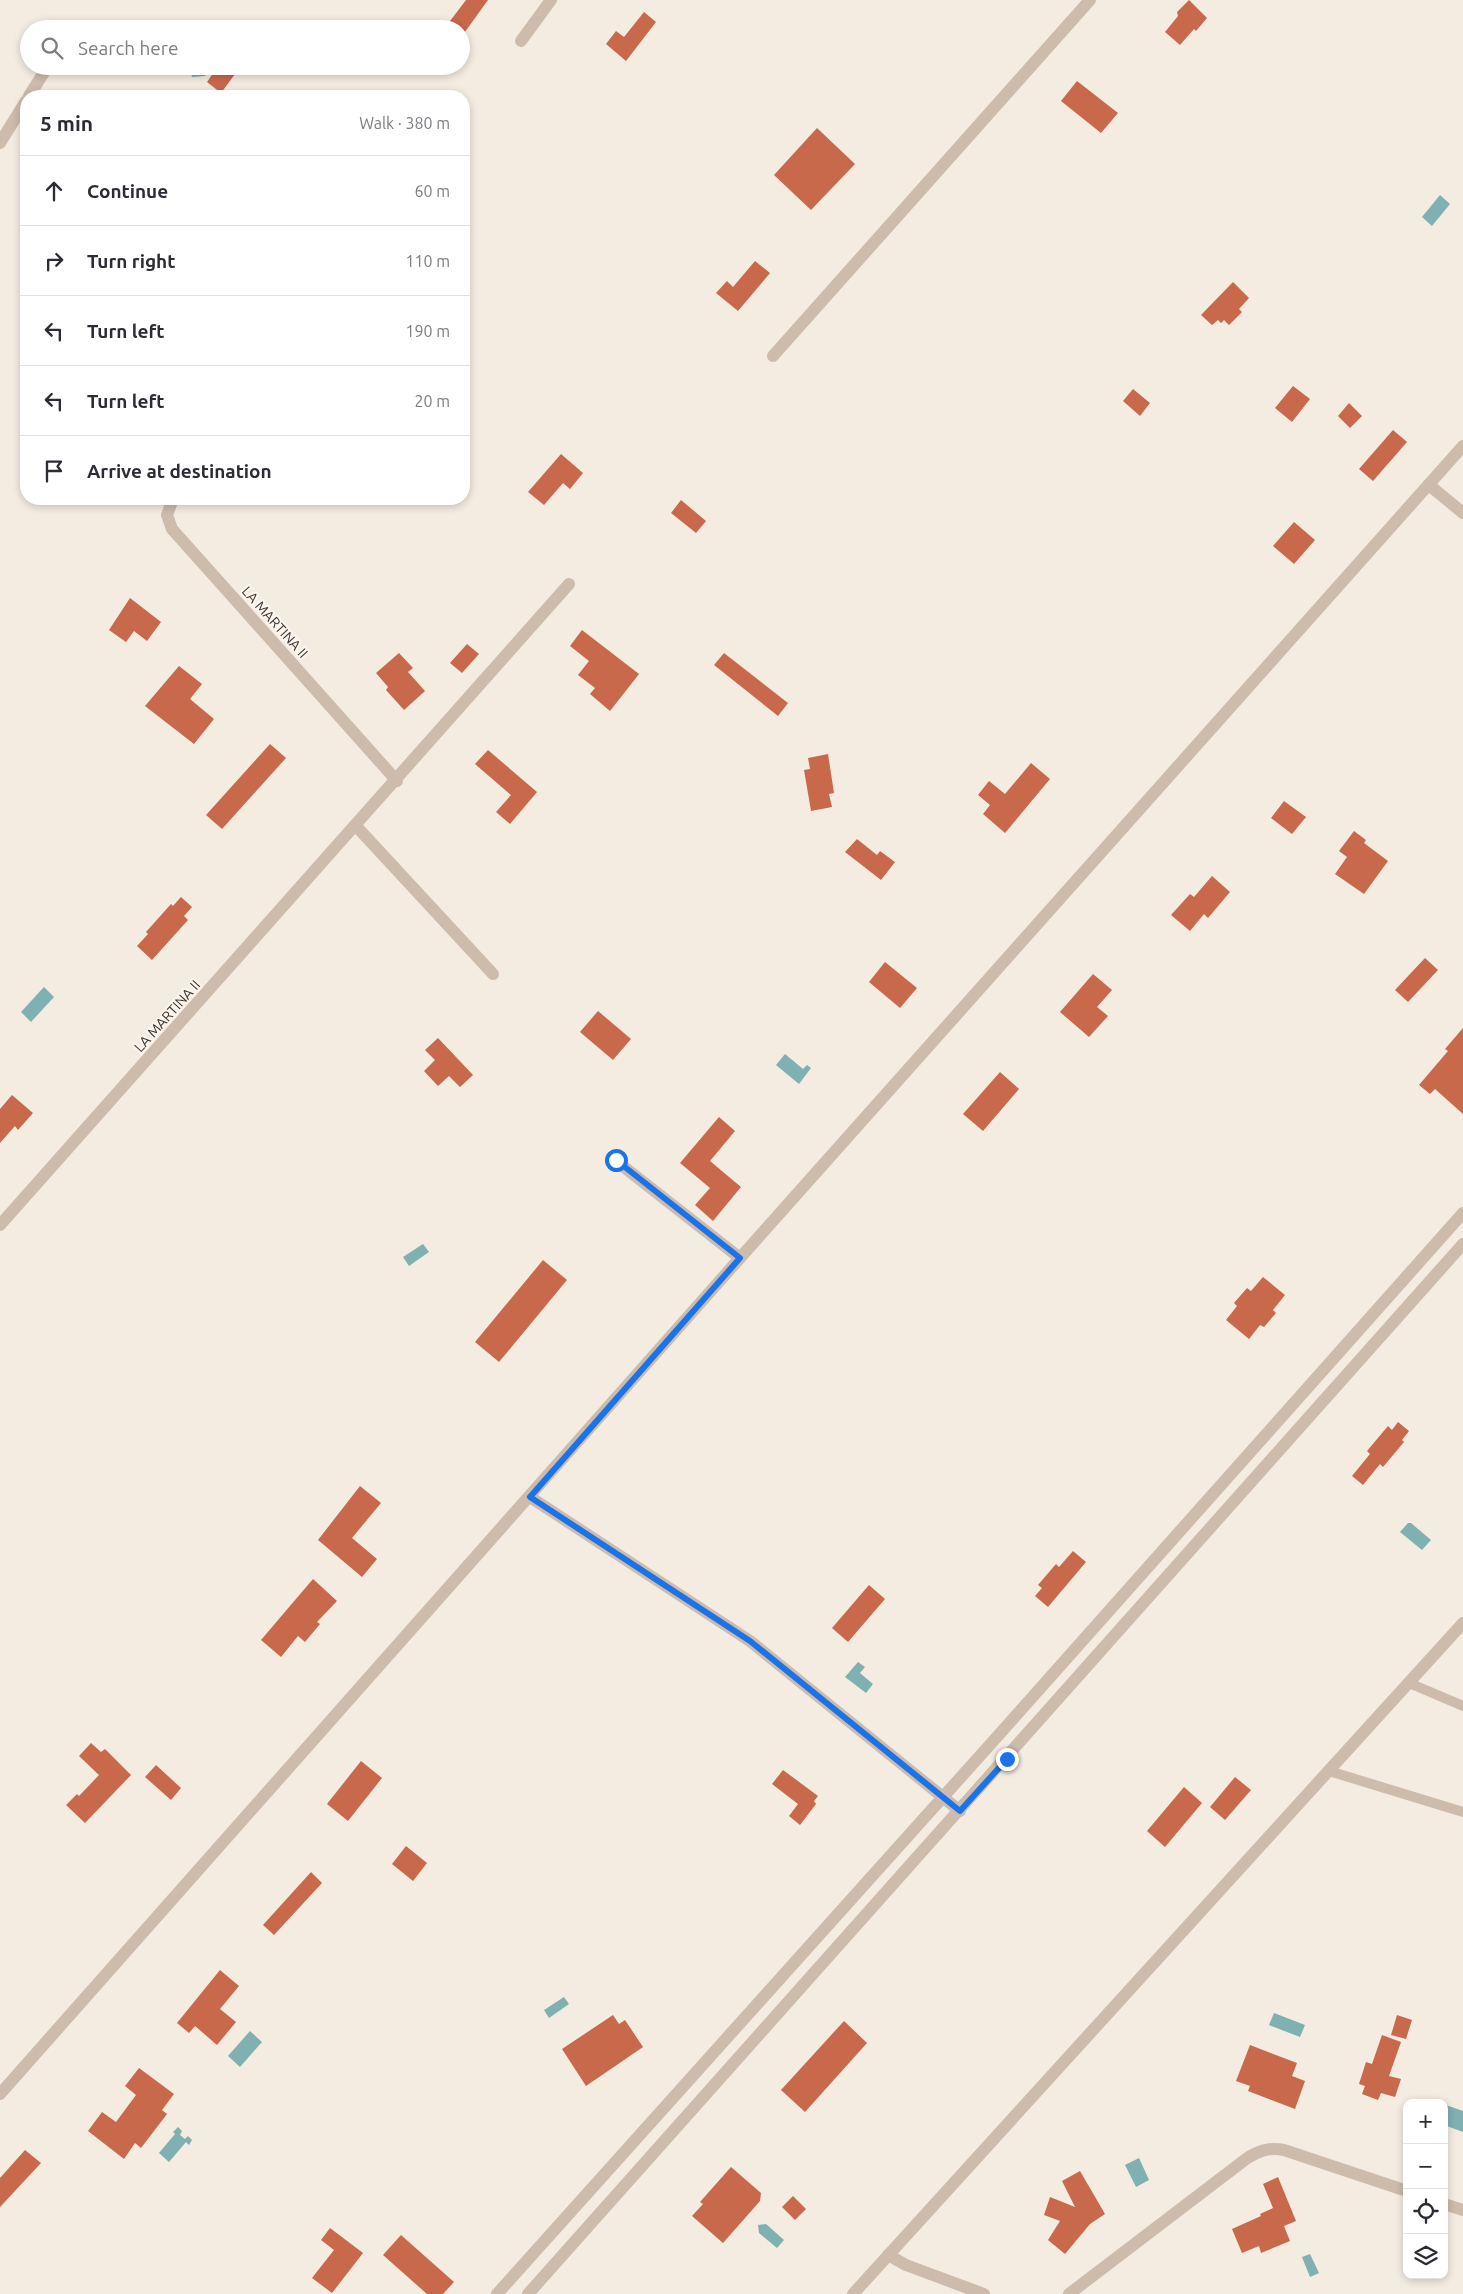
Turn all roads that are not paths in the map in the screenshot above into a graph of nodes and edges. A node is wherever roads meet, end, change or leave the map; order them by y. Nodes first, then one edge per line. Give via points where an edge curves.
1 (552, 0) edge
2 (1090, 0) edge
3 (520, 41) dead end
4 (42, 75) edge
5 (33, 90) edge
6 (20, 111) edge
7 (0, 143) edge
8 (774, 356) dead end
9 (1463, 446) edge
10 (1429, 485) junction
11 (170, 505) edge
12 (1463, 513) edge
13 (569, 584) dead end
14 (396, 781) junction
15 (356, 826) junction
16 (493, 974) dead end
17 (616, 1160) dead end
18 (1463, 1213) edge
19 (0, 1225) edge
20 (1463, 1244) edge
21 (740, 1258) junction
22 (530, 1497) junction
23 (1463, 1623) edge
24 (1409, 1684) junction
25 (1463, 1706) edge
26 (1329, 1771) junction
27 (942, 1797) junction
28 (960, 1811) junction
29 (1463, 1812) edge
30 (0, 2094) edge
31 (1403, 2190) edge
32 (1448, 2205) edge
33 (1463, 2210) edge
34 (888, 2255) junction
35 (497, 2294) edge
36 (528, 2294) edge
37 (854, 2294) edge
38 (984, 2294) edge
39 (1069, 2294) edge

1 - 3 street
2 - 8 street
4 - 5 street
6 - 7 street
9 - 10 street
10 - 12 street
10 - 21 street
11 - 14 street, LA MARTINA II via 168,515 172,529
13 - 14 street, LA MARTINA II
14 - 15 street, LA MARTINA II
15 - 16 street
15 - 19 street, LA MARTINA II
17 - 21 street
18 - 27 street
20 - 28 street
21 - 22 street
22 - 27 street via 750,1641
22 - 30 street
23 - 24 street
24 - 25 lane
24 - 26 street
26 - 29 lane
26 - 34 street
27 - 28 street
27 - 35 street
28 - 36 street
31 - 39 street via 1284,2150 1260,2151
32 - 33 street
34 - 37 street
34 - 38 street

